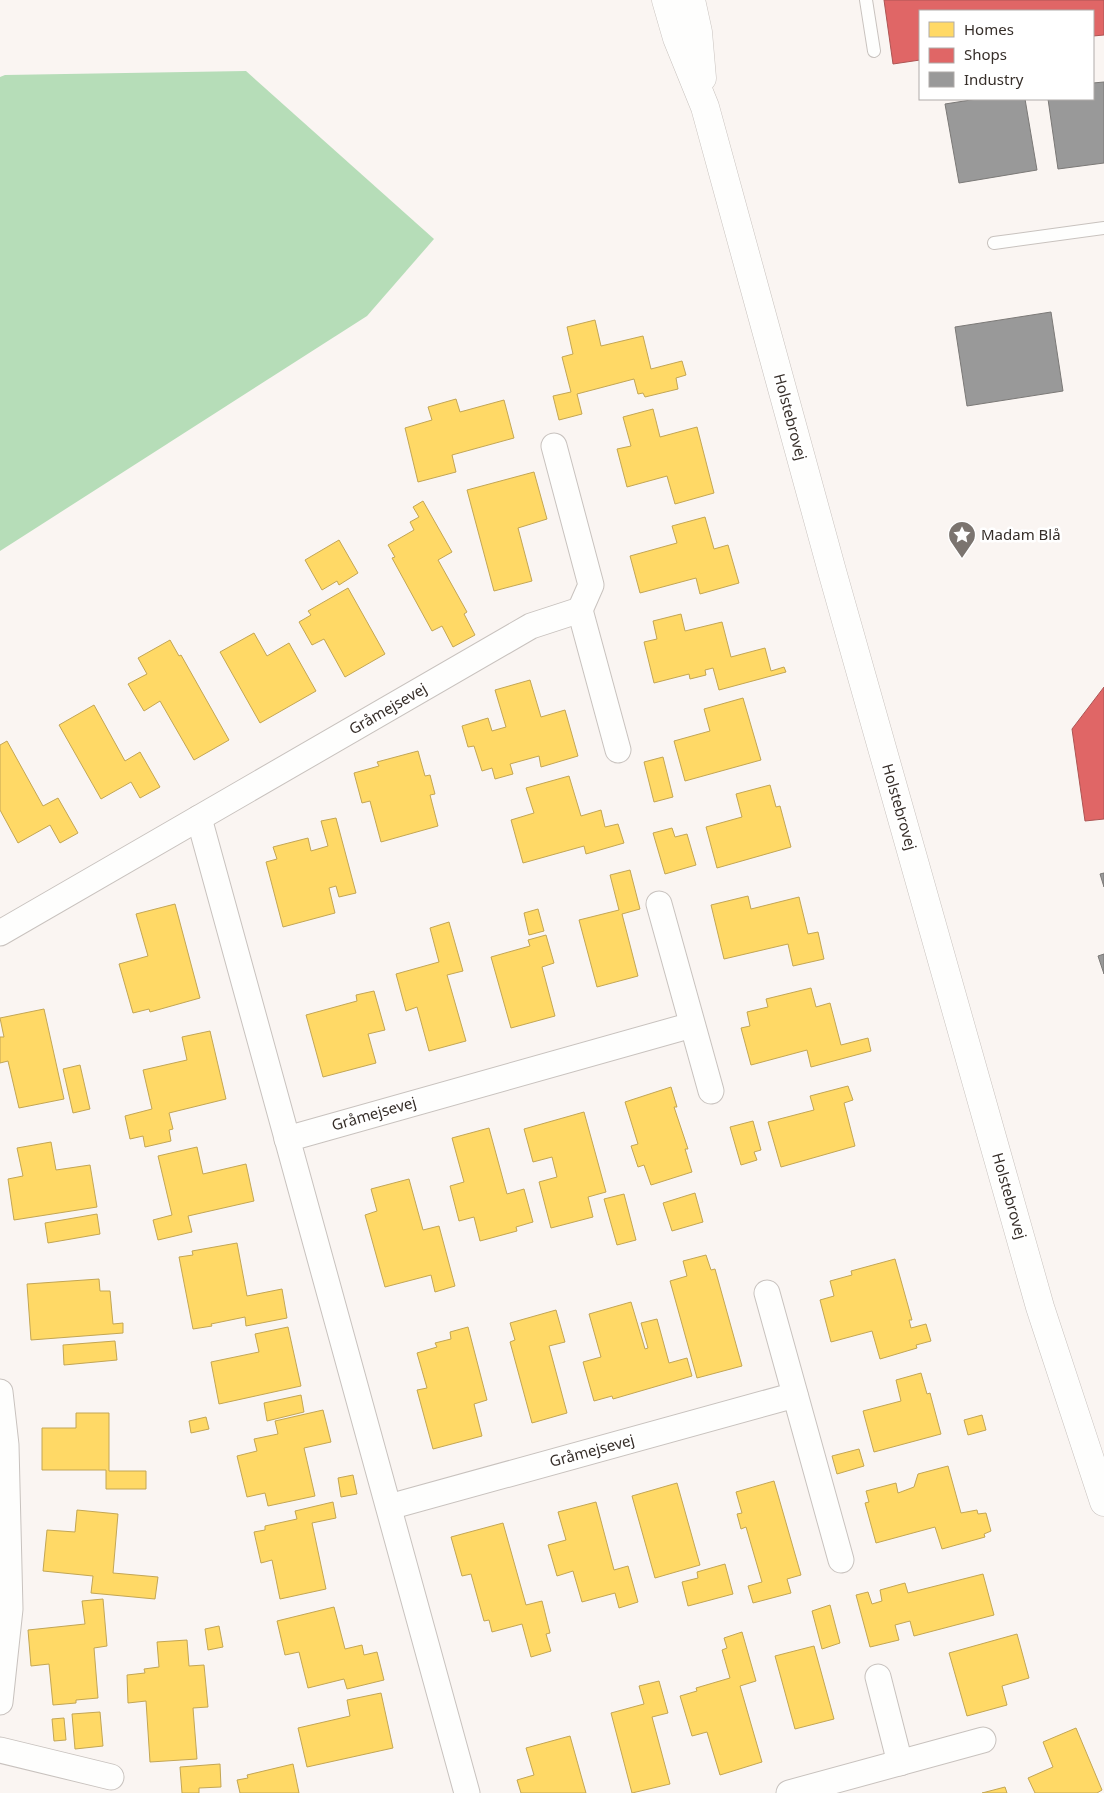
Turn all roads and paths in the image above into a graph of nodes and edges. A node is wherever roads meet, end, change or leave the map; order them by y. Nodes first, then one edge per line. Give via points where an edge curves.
1 (666, 0) edge
2 (691, 0) edge
3 (866, 0) edge
4 (874, 51) dead end
5 (705, 107) junction
6 (1104, 228) edge
7 (994, 243) dead end
8 (554, 446) dead end
9 (580, 610) junction
10 (618, 750) dead end
11 (199, 818) junction
12 (659, 904) dead end
13 (0, 933) edge
14 (692, 1025) junction
15 (711, 1091) dead end
16 (287, 1139) junction
17 (767, 1293) dead end
18 (0, 1392) edge
19 (795, 1395) junction
20 (1104, 1502) edge
21 (389, 1508) junction
22 (841, 1560) dead end
23 (878, 1677) dead end
24 (0, 1702) edge
25 (983, 1740) dead end
26 (0, 1750) edge
27 (900, 1763) junction
28 (111, 1777) dead end
29 (467, 1793) edge
30 (789, 1793) edge

1 - 5 street, Holstebrovej via 677,38
2 - 5 street, Holstebrovej via 698,32
3 - 4 lane
5 - 20 street, Holstebrovej via 834,580 1038,1297
6 - 7 lane
8 - 9 street via 591,585
9 - 10 street
9 - 11 street, Gråmejsevej via 531,626
11 - 13 street, Gråmejsevej
11 - 16 street
12 - 14 street
14 - 15 street
14 - 16 street, Gråmejsevej
16 - 21 street
17 - 19 street
18 - 24 street via 6,1445 10,1609
19 - 21 street, Gråmejsevej
19 - 22 street
21 - 29 street
23 - 27 street
25 - 27 street
26 - 28 street
27 - 30 street

